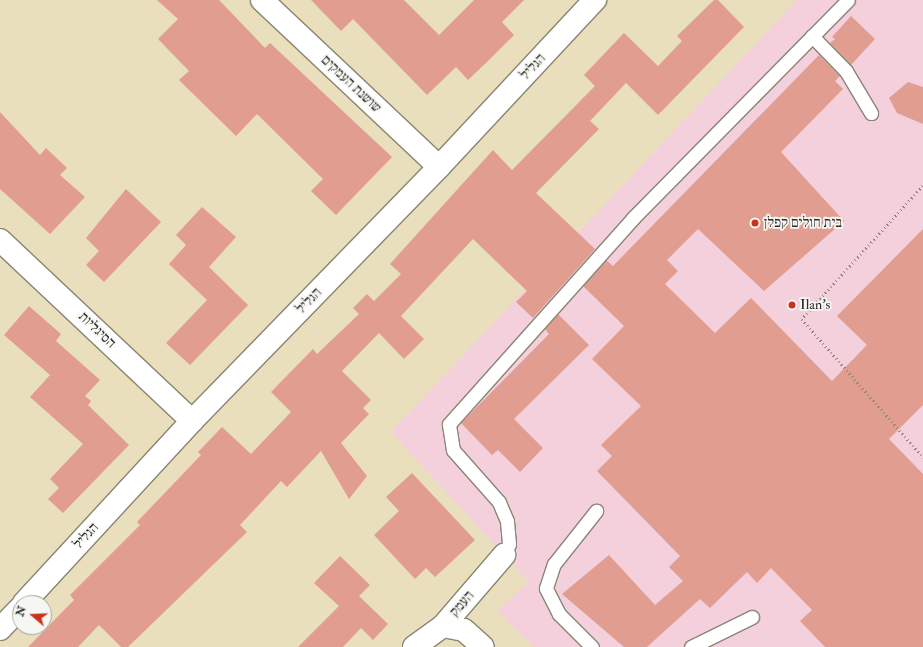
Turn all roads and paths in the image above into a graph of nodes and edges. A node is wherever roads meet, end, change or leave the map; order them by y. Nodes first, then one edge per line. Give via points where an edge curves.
1 (262, 0) edge
2 (595, 0) edge
3 (848, 0) edge
4 (812, 36) junction
5 (870, 113) dead end
6 (439, 167) junction
7 (923, 186) edge
8 (0, 240) edge
9 (192, 421) junction
10 (923, 457) edge
11 (596, 511) dead end
12 (504, 555) joint
13 (31, 595) edge
14 (12, 616) edge
15 (752, 617) dead end
16 (443, 626) junction
17 (0, 629) edge
18 (414, 647) edge
19 (483, 647) edge
20 (592, 647) edge
21 (691, 647) edge

1 - 6 street, שושנת העמקים
2 - 6 street, הגליל
3 - 4 lane
4 - 5 lane via 846,71
4 - 12 lane via 633,218 449,424 453,450 499,502 507,521 509,544
6 - 9 street, הגליל
7 - 10 path via 802,319
8 - 9 street, הסיגליות
9 - 13 street, הגליל
11 - 20 lane via 554,564 546,588 559,614
12 - 16 street, העמק
14 - 17 street
15 - 21 lane
16 - 18 street, העמק
16 - 19 street via 464,630

